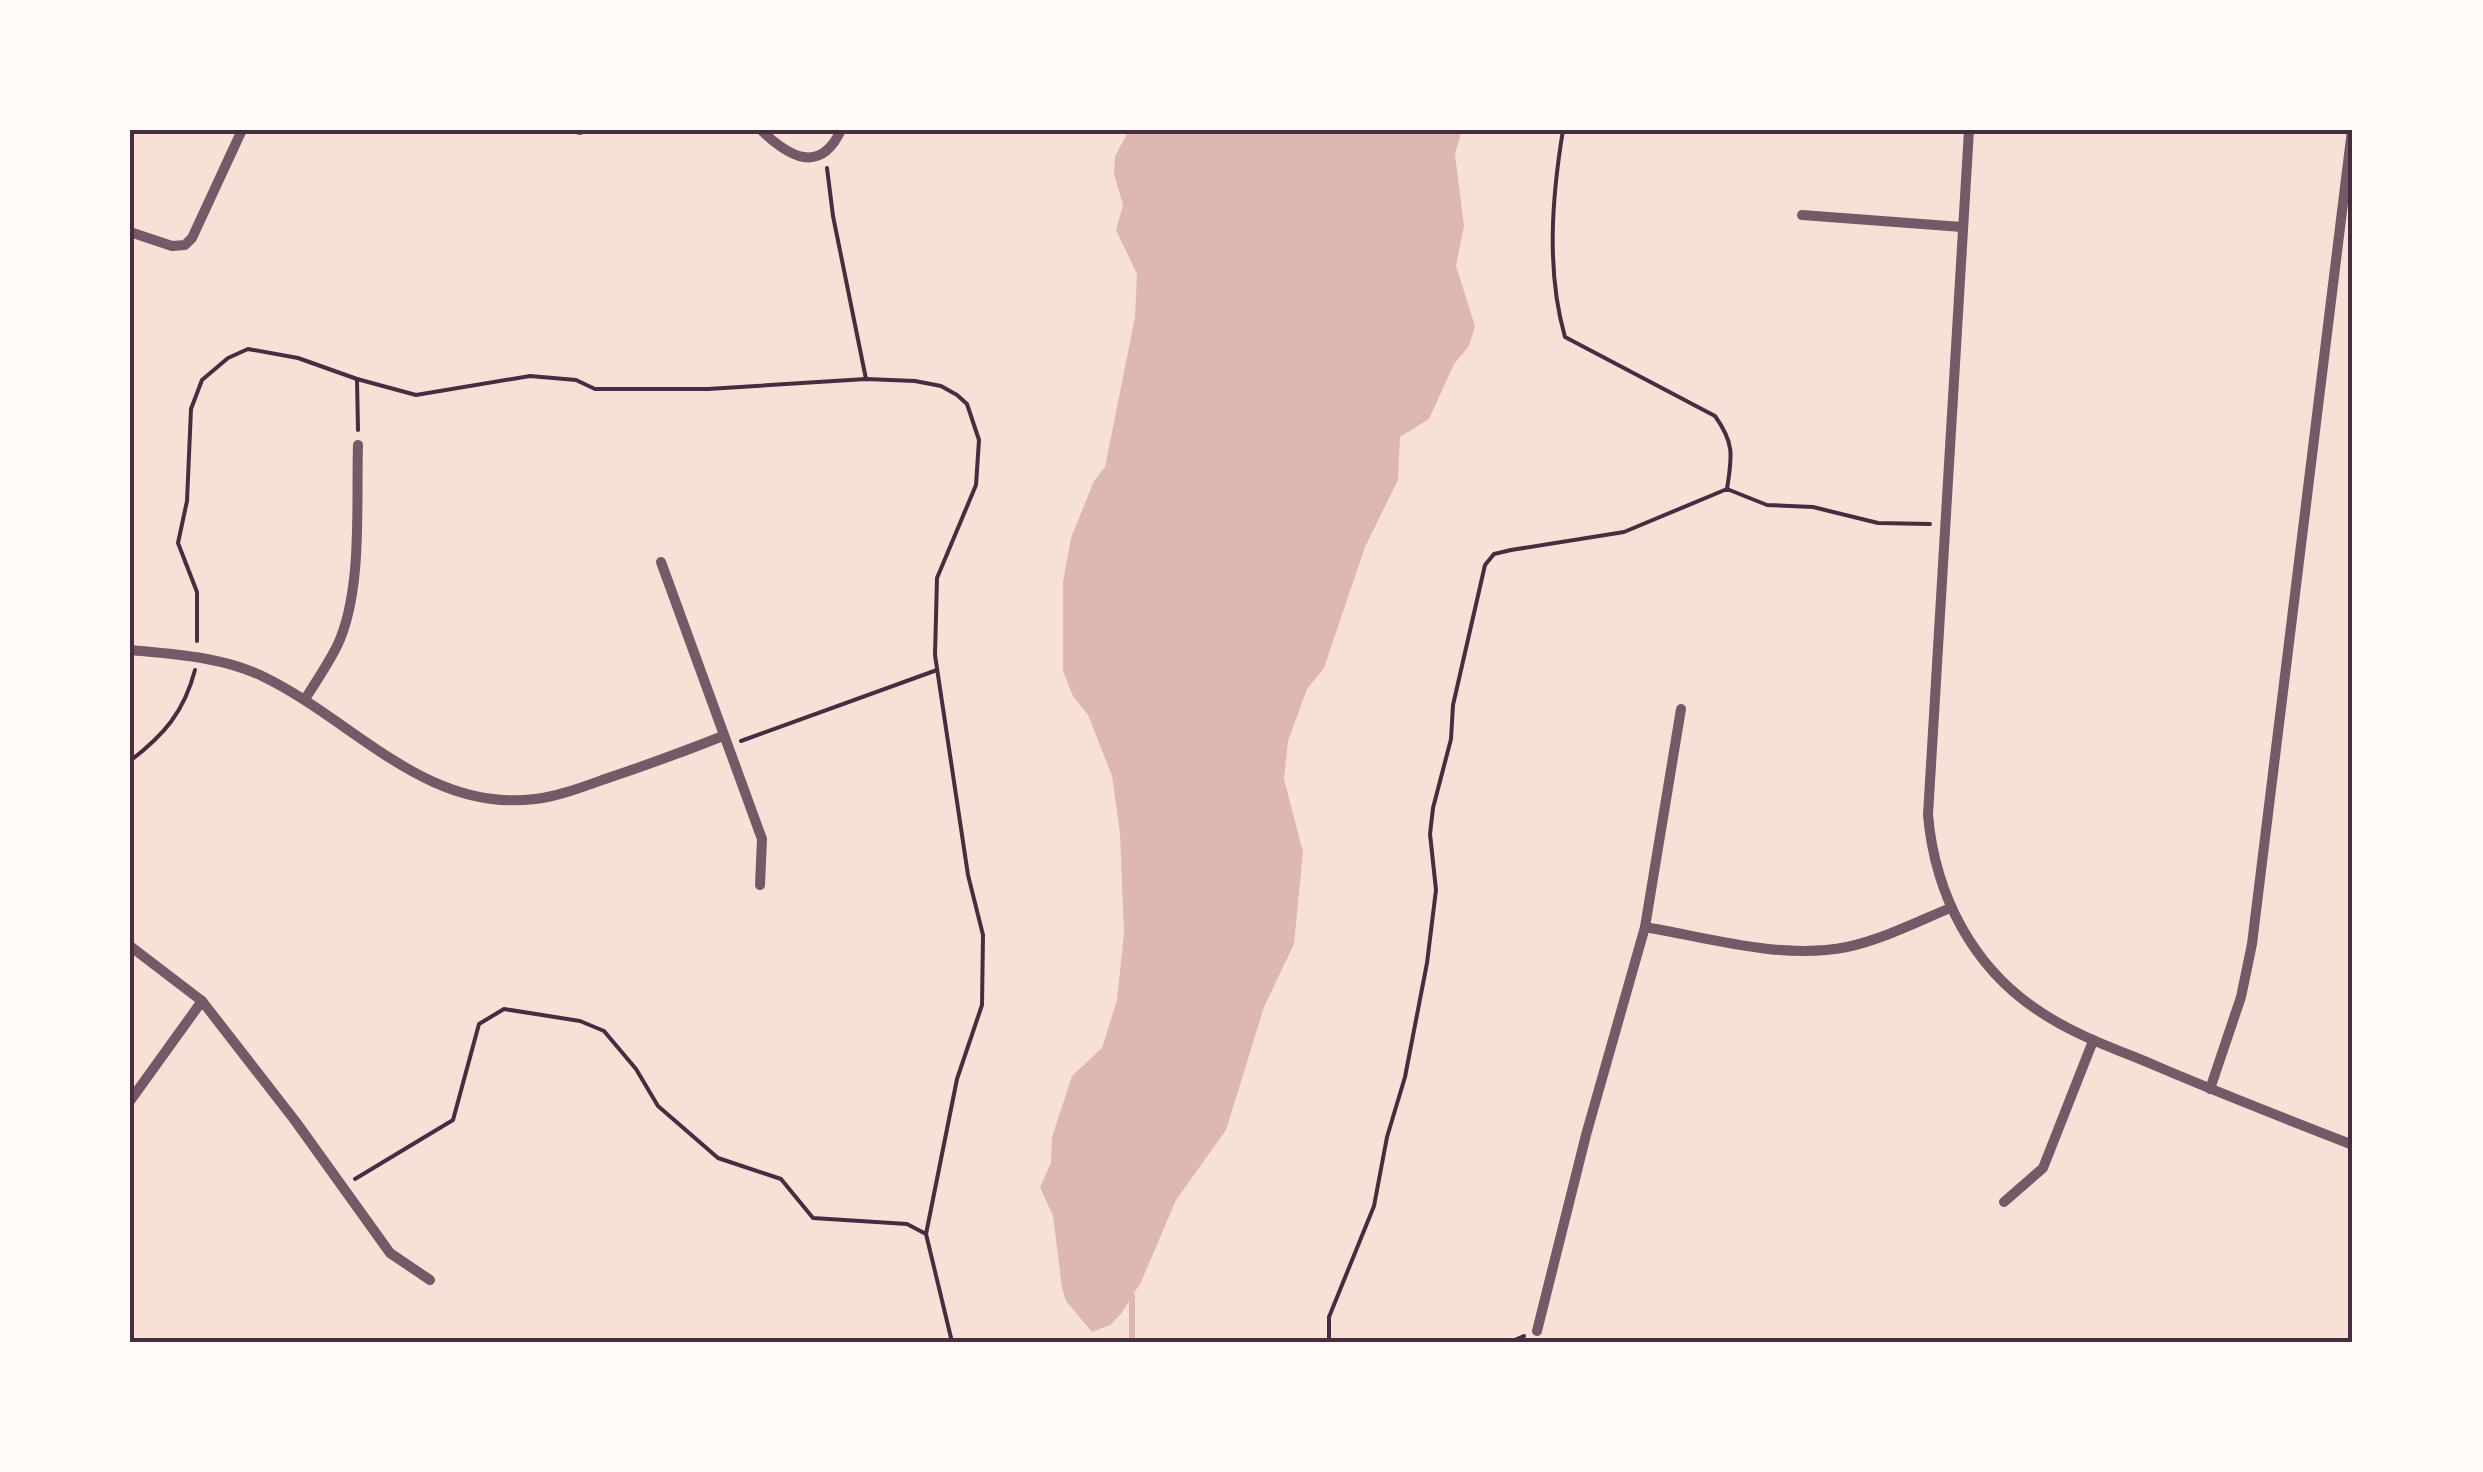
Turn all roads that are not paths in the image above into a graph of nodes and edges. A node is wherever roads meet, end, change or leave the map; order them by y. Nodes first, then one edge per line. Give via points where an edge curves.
1 (242, 130) edge
2 (761, 130) edge
3 (841, 130) edge
4 (1969, 130) edge
5 (2352, 130) edge
6 (1802, 216) dead end
7 (1962, 227) junction
8 (130, 233) edge
9 (358, 445) road end
10 (661, 562) dead end
11 (130, 650) edge
12 (305, 700) junction
13 (1681, 709) dead end
14 (725, 741) junction
15 (760, 884) dead end
16 (1950, 908) junction
17 (1645, 926) junction
18 (130, 946) edge
19 (202, 1001) junction
20 (2093, 1040) junction
21 (2210, 1089) junction
22 (130, 1100) edge
23 (2353, 1145) edge
24 (2004, 1202) dead end
25 (430, 1280) dead end
26 (1538, 1331) dead end

1 - 8 street via 185,245
2 - 3 street via 792,155 812,158 832,148
4 - 7 street
5 - 21 street via 2252,944
6 - 7 street
7 - 16 street via 1928,815 1932,855
9 - 12 street via 356,556 346,614 339,643
10 - 14 street
11 - 12 street via 246,670
12 - 14 street via 424,780 508,800 568,791
13 - 17 street
14 - 15 street via 762,839
16 - 17 street via 1862,942 1810,951
16 - 20 street via 1988,966 2015,993
17 - 26 street
18 - 19 street
19 - 22 street
19 - 25 street via 390,1253
20 - 21 street
20 - 24 street via 2042,1168
21 - 23 street

